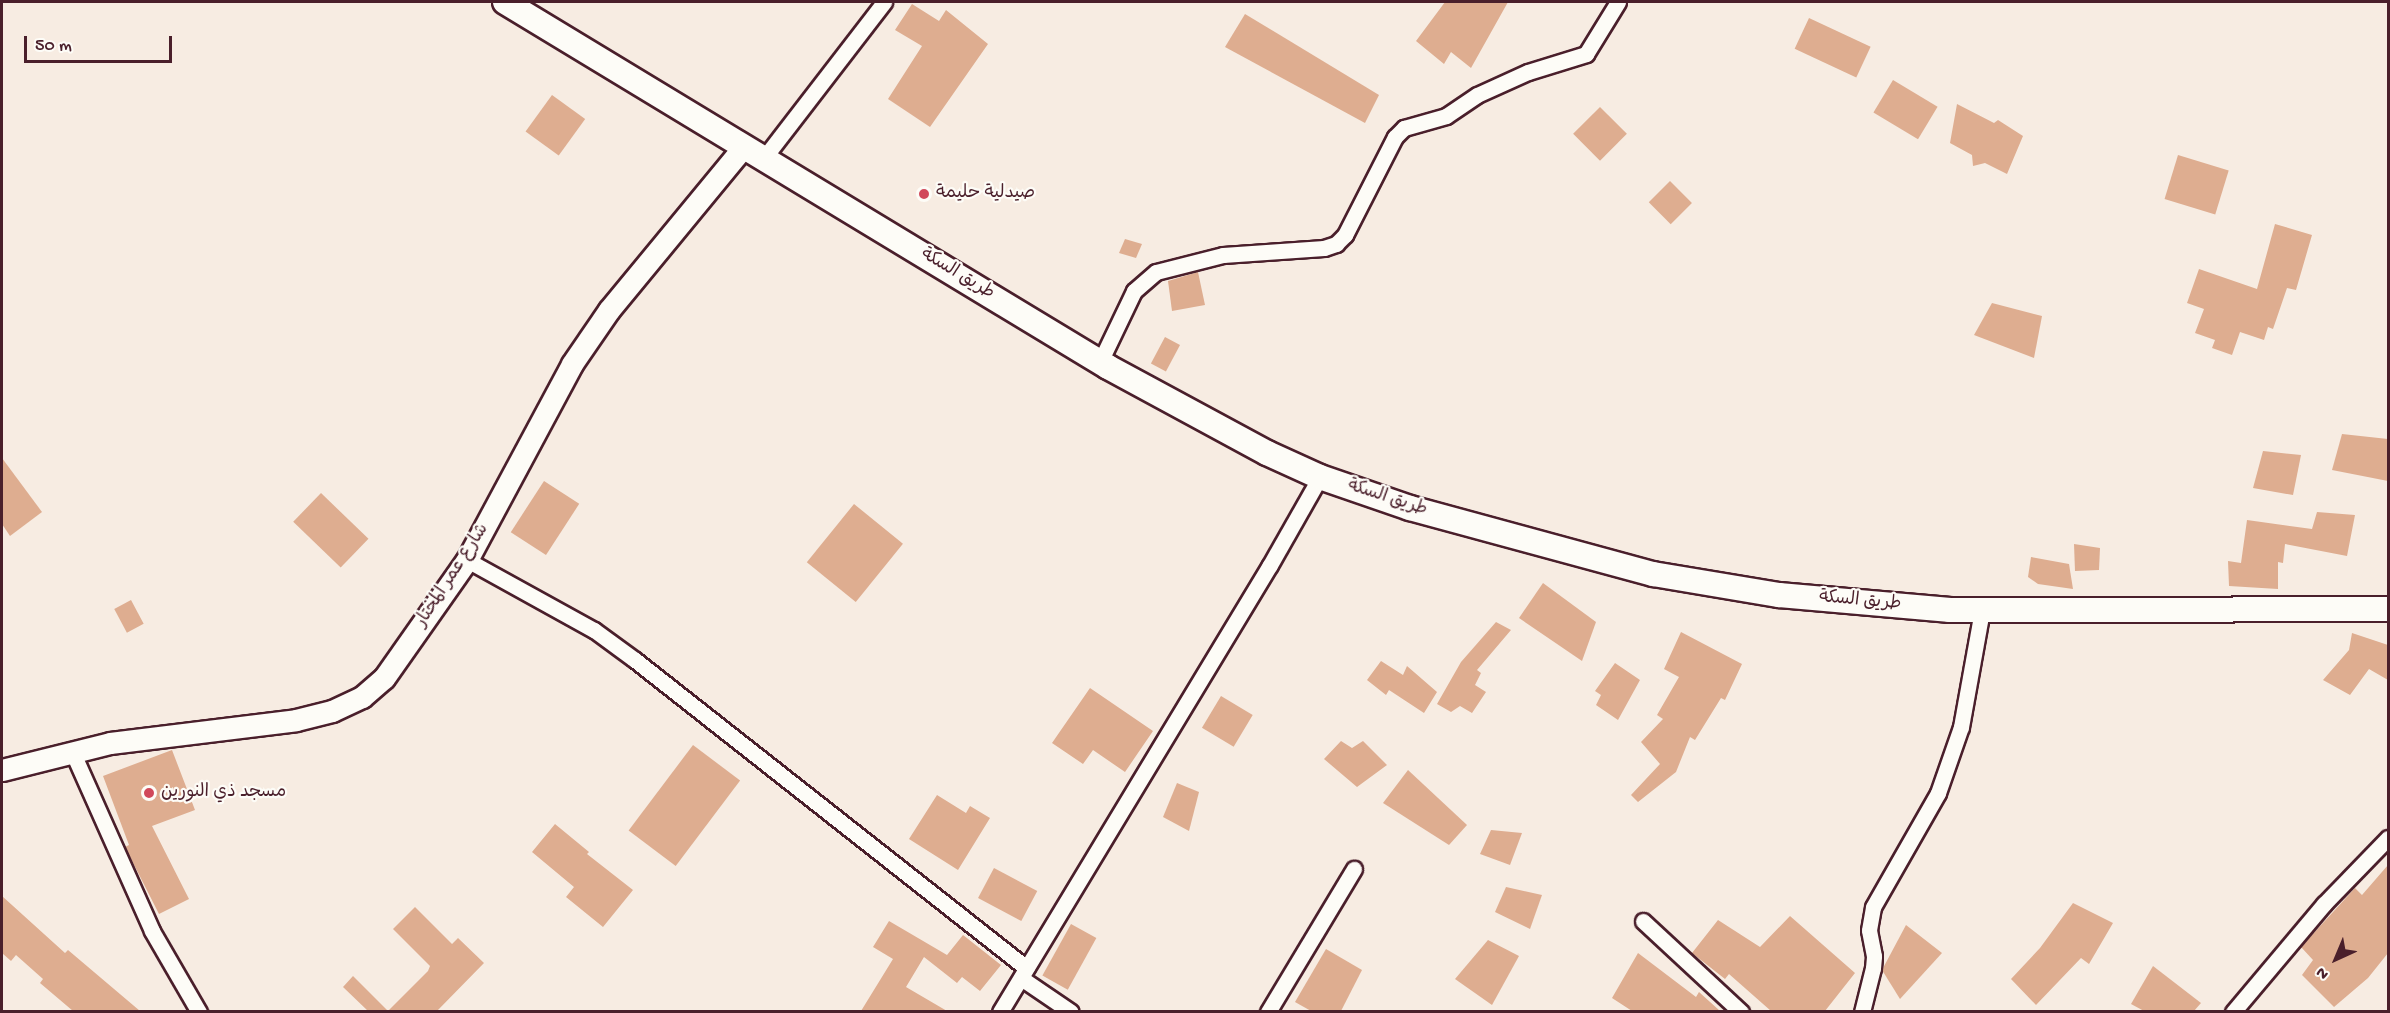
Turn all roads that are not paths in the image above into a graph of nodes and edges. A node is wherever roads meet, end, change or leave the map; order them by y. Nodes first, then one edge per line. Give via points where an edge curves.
1 (505, 2) edge
2 (884, 2) edge
3 (1618, 2) edge
4 (754, 152) junction
5 (1100, 362) junction
6 (1320, 477) junction
7 (467, 560) junction
8 (2388, 609) edge
9 (1982, 610) junction
10 (72, 751) junction
11 (2, 770) edge
12 (2388, 838) edge
13 (1354, 869) dead end
14 (1643, 921) dead end
15 (1024, 973) junction
16 (199, 1011) edge
17 (1000, 1011) edge
18 (1071, 1011) edge
19 (1268, 1011) edge
20 (1741, 1011) edge
21 (1862, 1011) edge
22 (2233, 1011) edge

1 - 4 main road, طريق السكة
2 - 4 street
3 - 5 street via 1586,54 1528,72 1477,95 1446,116 1404,128 1395,137 1345,235 1336,244 1324,249 1223,255 1156,272 1134,291
4 - 5 main road, طريق السكة
4 - 7 street, شارع عمر المختار via 609,310 572,364
5 - 6 main road, طريق السكة via 1267,453
6 - 9 main road, طريق السكة via 1410,508 1653,574 1779,596
6 - 15 street
7 - 10 street, شارع عمر المختار via 384,678 362,697 332,711 296,720 110,742
7 - 15 street via 594,630 635,660
8 - 9 main road, طريق السكة
9 - 21 street via 1961,727 1938,793 1873,908 1869,930 1873,968
10 - 11 street, شارع عمر المختار
10 - 16 street via 152,931
12 - 22 street via 2324,904
13 - 19 street
14 - 20 street
15 - 17 street
15 - 18 street

